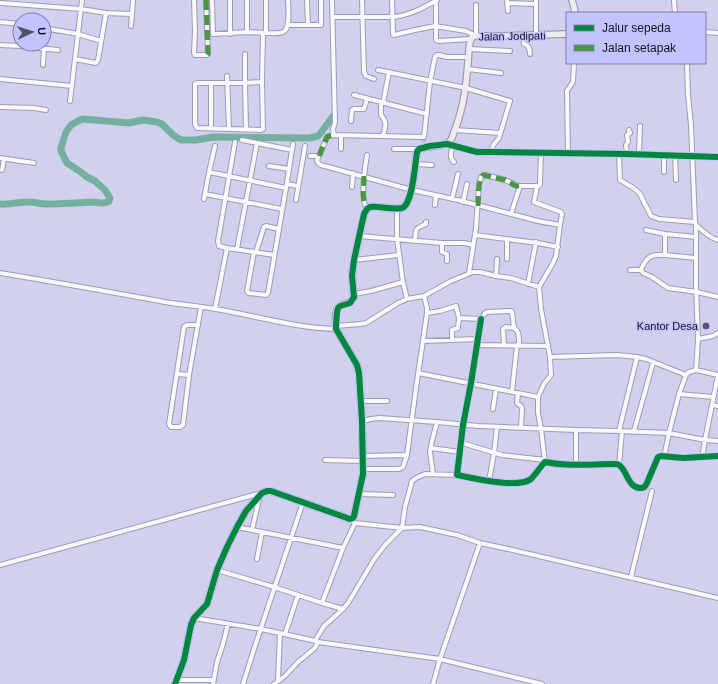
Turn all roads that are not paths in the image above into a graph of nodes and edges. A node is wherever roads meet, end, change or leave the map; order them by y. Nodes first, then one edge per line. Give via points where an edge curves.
1 (82, 0) edge
2 (133, 0) edge
3 (194, 0) edge
4 (206, 0) edge
5 (212, 0) edge
6 (230, 0) edge
7 (247, 0) edge
8 (266, 0) edge
9 (288, 0) edge
10 (307, 0) edge
11 (322, 0) edge
12 (332, 0) edge
13 (362, 0) edge
14 (392, 0) edge
15 (426, 0) edge
16 (436, 0) edge
17 (572, 0) edge
18 (674, 0) edge
19 (507, 1) edge
20 (536, 2) edge
21 (0, 4) edge
22 (476, 5) dead end
23 (427, 6) junction
24 (81, 9) junction
25 (508, 11) dead end
26 (574, 12) edge
27 (675, 12) edge
28 (106, 13) junction
29 (132, 14) junction
30 (362, 17) junction
31 (394, 17) junction
32 (333, 18) junction
33 (0, 22) edge
34 (12, 23) edge
35 (288, 25) junction
36 (308, 25) junction
37 (131, 26) dead end
38 (435, 26) junction
39 (52, 29) edge
40 (247, 32) junction
41 (706, 32) edge
42 (718, 33) edge
43 (78, 34) junction
44 (230, 34) junction
45 (264, 34) junction
46 (566, 34) edge
47 (536, 36) junction
48 (474, 37) junction
49 (524, 40) junction
50 (101, 41) junction
51 (0, 45) edge
52 (12, 46) edge
53 (52, 49) edge
54 (58, 50) dead end
55 (469, 50) junction
56 (510, 51) dead end
57 (44, 52) edge
58 (245, 54) dead end
59 (530, 54) dead end
60 (469, 57) junction
61 (75, 59) junction
62 (574, 64) edge
63 (687, 64) edge
64 (43, 65) dead end
65 (468, 69) junction
66 (378, 70) dead end
67 (390, 72) junction
68 (500, 73) dead end
69 (227, 76) dead end
70 (0, 79) edge
71 (374, 79) dead end
72 (262, 82) junction
73 (430, 82) junction
74 (211, 83) junction
75 (228, 83) junction
76 (245, 83) junction
77 (72, 86) junction
78 (466, 88) junction
79 (354, 95) dead end
80 (367, 99) junction
81 (70, 101) dead end
82 (382, 103) junction
83 (0, 107) edge
84 (46, 110) dead end
85 (427, 114) junction
86 (351, 121) dead end
87 (640, 126) dead end
88 (211, 128) junction
89 (229, 129) junction
90 (246, 130) junction
91 (455, 130) junction
92 (629, 130) dead end
93 (500, 133) junction
94 (334, 135) junction
95 (341, 135) junction
96 (383, 136) junction
97 (242, 140) dead end
98 (235, 142) dead end
99 (257, 143) junction
100 (293, 144) dead end
101 (450, 145) junction
102 (215, 146) dead end
103 (305, 146) dead end
104 (341, 149) dead end
105 (419, 149) junction
106 (292, 150) junction
107 (394, 150) dead end
108 (490, 152) junction
109 (541, 153) junction
110 (568, 154) junction
111 (619, 154) junction
112 (627, 154) junction
113 (639, 154) junction
114 (367, 155) dead end
115 (664, 155) junction
116 (675, 155) junction
117 (310, 156) dead end
118 (319, 156) junction
119 (692, 156) junction
120 (718, 156) edge
121 (2, 159) edge
122 (454, 162) dead end
123 (34, 163) dead end
124 (415, 164) junction
125 (269, 166) dead end
126 (432, 166) dead end
127 (289, 169) junction
128 (2, 170) dead end
129 (209, 172) junction
130 (664, 172) dead end
131 (353, 173) junction
132 (458, 174) dead end
133 (364, 176) junction
134 (229, 177) junction
135 (250, 180) junction
136 (676, 180) dead end
137 (467, 184) dead end
138 (286, 186) junction
139 (297, 186) junction
140 (352, 186) dead end
141 (520, 186) junction
142 (537, 186) junction
143 (412, 190) junction
144 (205, 194) junction
145 (436, 195) junction
146 (226, 198) junction
147 (204, 199) dead end
148 (452, 199) junction
149 (296, 200) dead end
150 (246, 202) junction
151 (463, 202) junction
152 (435, 205) dead end
153 (478, 206) junction
154 (282, 208) junction
155 (397, 208) junction
156 (367, 209) junction
157 (511, 214) junction
158 (426, 222) dead end
159 (696, 223) junction
160 (560, 225) junction
161 (279, 229) junction
162 (646, 230) dead end
163 (665, 234) junction
164 (359, 236) junction
165 (475, 236) junction
166 (696, 237) junction
167 (397, 239) junction
168 (507, 240) junction
169 (718, 240) edge
170 (415, 242) junction
171 (536, 242) junction
172 (442, 244) junction
173 (474, 245) junction
174 (558, 247) junction
175 (227, 248) junction
176 (237, 249) junction
177 (255, 252) junction
178 (274, 255) junction
179 (399, 255) junction
180 (665, 255) junction
181 (696, 258) junction
182 (497, 259) dead end
183 (508, 259) dead end
184 (354, 260) junction
185 (447, 261) dead end
186 (630, 270) dead end
187 (641, 270) junction
188 (0, 273) edge
189 (469, 273) junction
190 (496, 276) junction
191 (403, 282) junction
192 (528, 284) junction
193 (539, 287) junction
194 (697, 292) junction
195 (354, 294) junction
196 (424, 296) junction
197 (718, 297) edge
198 (407, 299) junction
199 (201, 307) junction
200 (215, 309) junction
201 (427, 313) junction
202 (459, 318) junction
203 (481, 319) junction
204 (198, 325) junction
205 (336, 327) junction
206 (514, 328) junction
207 (718, 333) edge
208 (478, 339) junction
209 (698, 339) junction
210 (452, 340) junction
211 (423, 341) junction
212 (478, 344) junction
213 (504, 345) junction
214 (518, 345) junction
215 (547, 346) junction
216 (550, 357) junction
217 (637, 357) junction
218 (653, 363) junction
219 (696, 370) junction
220 (418, 373) junction
221 (177, 374) junction
222 (189, 375) junction
223 (686, 375) junction
224 (718, 375) edge
225 (471, 383) junction
226 (496, 389) junction
227 (512, 392) junction
228 (518, 393) junction
229 (679, 394) junction
230 (538, 397) junction
231 (713, 397) junction
232 (361, 401) junction
233 (387, 401) dead end
234 (712, 405) junction
235 (718, 406) edge
236 (493, 409) dead end
237 (411, 420) junction
238 (362, 421) junction
239 (436, 422) junction
240 (463, 425) junction
241 (497, 427) junction
242 (521, 428) junction
243 (541, 429) junction
244 (576, 430) junction
245 (620, 431) junction
246 (634, 431) junction
247 (669, 433) junction
248 (705, 440) junction
249 (718, 441) edge
250 (462, 443) junction
251 (431, 448) junction
252 (460, 452) junction
253 (494, 452) junction
254 (407, 455) junction
255 (718, 456) edge
256 (664, 457) junction
257 (702, 458) junction
258 (363, 459) junction
259 (325, 460) dead end
260 (545, 461) junction
261 (576, 465) junction
262 (619, 465) junction
263 (363, 469) junction
264 (433, 474) junction
265 (457, 475) junction
266 (489, 481) junction
267 (652, 490) dead end
268 (261, 494) junction
269 (359, 494) junction
270 (393, 495) dead end
271 (303, 502) junction
272 (350, 519) junction
273 (355, 524) junction
274 (237, 527) junction
275 (402, 528) junction
276 (252, 530) junction
277 (262, 532) junction
278 (291, 537) junction
279 (480, 542) junction
280 (343, 548) junction
281 (257, 559) dead end
282 (0, 565) edge
283 (217, 570) junction
284 (631, 578) junction
285 (274, 587) junction
286 (298, 595) junction
287 (718, 598) edge
288 (322, 603) junction
289 (343, 609) junction
290 (194, 618) junction
291 (228, 624) junction
292 (260, 630) junction
293 (283, 634) junction
294 (316, 642) junction
295 (440, 659) junction
296 (278, 680) junction
297 (176, 682) edge
298 (214, 682) edge
299 (243, 684) edge
300 (274, 684) edge
301 (432, 684) edge
302 (542, 684) edge

1 - 24 street
2 - 29 street
3 - 4 street via 194,54 207,55
5 - 44 street via 213,34
6 - 44 street
7 - 40 street
8 - 45 street
9 - 35 street
10 - 36 street
11 - 36 street via 321,24
12 - 32 street
13 - 30 street
14 - 31 street
15 - 23 street
16 - 23 street
16 - 38 street
17 - 26 street
18 - 27 street
19 - 20 street
19 - 25 street
20 - 47 street
21 - 24 street
22 - 48 street
23 - 31 street
24 - 28 street
24 - 43 street
28 - 29 street
28 - 50 street
29 - 37 street
30 - 31 street
30 - 32 street
30 - 71 street via 364,72 367,77
31 - 38 street via 394,35
32 - 94 street
33 - 34 street
35 - 36 street
35 - 45 street via 282,32
38 - 48 street via 466,31
38 - 48 street via 438,41
39 - 43 street
40 - 44 street
40 - 45 street
41 - 42 street
43 - 50 street
43 - 61 street
45 - 72 street
46 - 47 street, Jalan Jodipati
47 - 49 street, Jalan Jodipati
48 - 49 street, Jalan Jodipati
48 - 55 street, Jalan Jodipati
49 - 59 street
50 - 61 street via 96,63
51 - 52 street
53 - 54 street
55 - 56 street
55 - 60 street, Jalan Jodipati
57 - 64 street
58 - 76 street
60 - 65 street, Jalan Jodipati
60 - 73 street via 436,56
61 - 77 street
62 - 110 street via 573,82 567,91
63 - 119 street
65 - 68 street
65 - 78 street, Jalan Jodipati
66 - 67 street
67 - 73 street
67 - 82 street
69 - 75 street
70 - 77 street
72 - 76 street
72 - 90 street via 264,129
73 - 78 street
73 - 85 street
74 - 75 street
74 - 88 street
74 - 88 street via 195,84 194,100 196,128
75 - 76 street
75 - 89 street
76 - 90 street
77 - 81 street
78 - 91 street, Jalan Jodipati
78 - 93 street via 510,100
79 - 80 street
80 - 82 street
80 - 86 street via 364,109 352,110
82 - 85 street
82 - 96 street via 381,115 386,122
83 - 84 street
85 - 96 street via 424,137
87 - 113 street
88 - 89 street
89 - 90 street
91 - 93 street
91 - 101 street, Jalan Jodipati
92 - 112 street
93 - 108 street
94 - 95 street
94 - 118 street via 327,137
95 - 96 street
95 - 104 street
97 - 99 street
98 - 134 street
99 - 106 street
99 - 135 street
100 - 106 street
101 - 105 street
101 - 108 street via 477,152
101 - 122 street via 450,156
102 - 129 street
103 - 139 street
105 - 107 street
105 - 124 street
106 - 127 street
108 - 109 street
109 - 110 street
109 - 142 street via 540,184
110 - 111 street
111 - 112 street
111 - 159 street via 620,180 640,194 653,217
112 - 113 street
113 - 115 street
114 - 133 street
115 - 116 street
115 - 130 street
116 - 119 street
116 - 136 street
117 - 118 street
118 - 131 street via 319,164
119 - 120 street
119 - 159 street
121 - 123 street
121 - 128 street
124 - 126 street
124 - 143 street
125 - 127 street
127 - 138 street
129 - 134 street
129 - 144 street
131 - 133 street
131 - 140 street
132 - 148 street
133 - 143 street
133 - 156 street via 364,202
134 - 135 street
134 - 146 street
135 - 138 street
135 - 150 street
137 - 151 street
138 - 139 street
138 - 154 street
139 - 149 street
141 - 142 street
141 - 153 street via 483,175 480,179
141 - 157 street
142 - 160 street via 534,202 561,212
143 - 145 street
143 - 155 street via 405,206
144 - 146 street
144 - 147 street
145 - 148 street
145 - 152 street
146 - 150 street
146 - 175 street via 218,243 219,246
148 - 151 street
150 - 154 street
150 - 176 street
151 - 153 street
153 - 157 street
153 - 165 street
154 - 161 street
155 - 156 street via 374,206
155 - 167 street
156 - 164 street
157 - 160 street
158 - 170 street via 418,227
159 - 166 street
159 - 169 street via 708,236
160 - 174 street
161 - 177 street via 264,227
161 - 178 street
162 - 163 street
163 - 166 street
163 - 180 street
164 - 167 street
164 - 184 street
165 - 168 street
165 - 173 street
166 - 181 street
167 - 170 street
167 - 179 street
168 - 171 street
168 - 183 street
170 - 172 street
171 - 174 street
171 - 192 street
172 - 173 street
172 - 185 street via 442,252 446,254
173 - 189 street
174 - 193 street via 553,263
175 - 176 street
175 - 200 street
176 - 177 street
177 - 178 street
177 - 178 street via 247,291 249,293 268,293
179 - 184 street
179 - 191 street
180 - 181 street
180 - 187 street via 648,259
181 - 194 street
182 - 190 street
184 - 195 street
186 - 187 street
187 - 194 street via 668,288
188 - 199 street
189 - 190 street via 480,272
189 - 196 street
190 - 192 street
191 - 195 street
191 - 198 street
192 - 193 street
193 - 215 street
194 - 197 street
194 - 209 street
195 - 205 street via 350,303 338,308
196 - 198 street
196 - 201 street
198 - 205 street via 366,322
199 - 200 street
199 - 204 street
200 - 205 street via 318,328
201 - 202 street via 456,306
201 - 211 street
202 - 203 street
202 - 210 street via 458,327 452,330
203 - 206 street via 485,312 511,311
203 - 208 street
204 - 221 street via 184,327
204 - 222 street
205 - 232 street via 358,368
206 - 213 street via 504,328
206 - 214 street via 518,331
207 - 209 street
208 - 210 street
208 - 212 street
209 - 219 street
210 - 211 street
211 - 220 street
212 - 213 street
212 - 225 street
213 - 214 street
214 - 215 street
214 - 227 street
215 - 216 street
216 - 217 street
216 - 230 street via 551,375
217 - 218 street
217 - 245 street
218 - 223 street
218 - 246 street
219 - 223 street
219 - 224 street
220 - 225 street
220 - 237 street
221 - 222 street
221 - 222 street via 170,427 183,425
223 - 229 street
224 - 231 street
225 - 226 street
225 - 240 street
226 - 227 street
226 - 236 street
227 - 228 street
228 - 230 street
228 - 242 street via 517,403 522,408
229 - 231 street
229 - 247 street
230 - 243 street
231 - 234 street
232 - 233 street
232 - 238 street
234 - 235 street
234 - 248 street
237 - 238 street via 379,418
237 - 239 street
237 - 254 street
238 - 258 street
239 - 240 street
239 - 251 street
240 - 241 street
240 - 250 street
241 - 242 street
241 - 253 street
242 - 243 street
243 - 244 street
243 - 260 street
244 - 245 street
244 - 261 street
245 - 246 street
245 - 262 street
246 - 247 street
247 - 248 street
247 - 256 street
248 - 249 street
248 - 257 street
250 - 252 street
250 - 253 street
251 - 252 street
251 - 264 street
252 - 265 street
253 - 260 street
253 - 266 street
254 - 258 street
254 - 263 street via 402,469
255 - 257 street
256 - 257 street
256 - 262 street via 659,456 656,459 643,488 631,483
258 - 259 street
258 - 263 street
260 - 261 street
260 - 266 street via 527,481
261 - 262 street
263 - 269 street
264 - 265 street
264 - 275 street via 425,474 412,481
265 - 266 street
267 - 284 street
268 - 271 street via 271,491
268 - 274 street via 246,511
268 - 276 street
268 - 282 street
269 - 270 street
269 - 272 street via 354,516
271 - 272 street
271 - 278 street
272 - 273 street
273 - 275 street
273 - 280 street
274 - 276 street
274 - 283 street
275 - 279 street via 420,527
275 - 289 street via 375,558
276 - 277 street
277 - 278 street
277 - 281 street
278 - 280 street
278 - 285 street
279 - 284 street
279 - 295 street
280 - 288 street
283 - 285 street
283 - 290 street via 207,604
284 - 287 street
285 - 286 street
285 - 292 street
286 - 288 street
286 - 293 street
288 - 289 street
289 - 294 street via 324,626
290 - 291 street
290 - 297 street
291 - 292 street
291 - 298 street
292 - 293 street
292 - 299 street
293 - 294 street
293 - 296 street
294 - 295 street
294 - 296 street via 314,648
295 - 301 street
295 - 302 street
296 - 300 street
297 - 298 street

